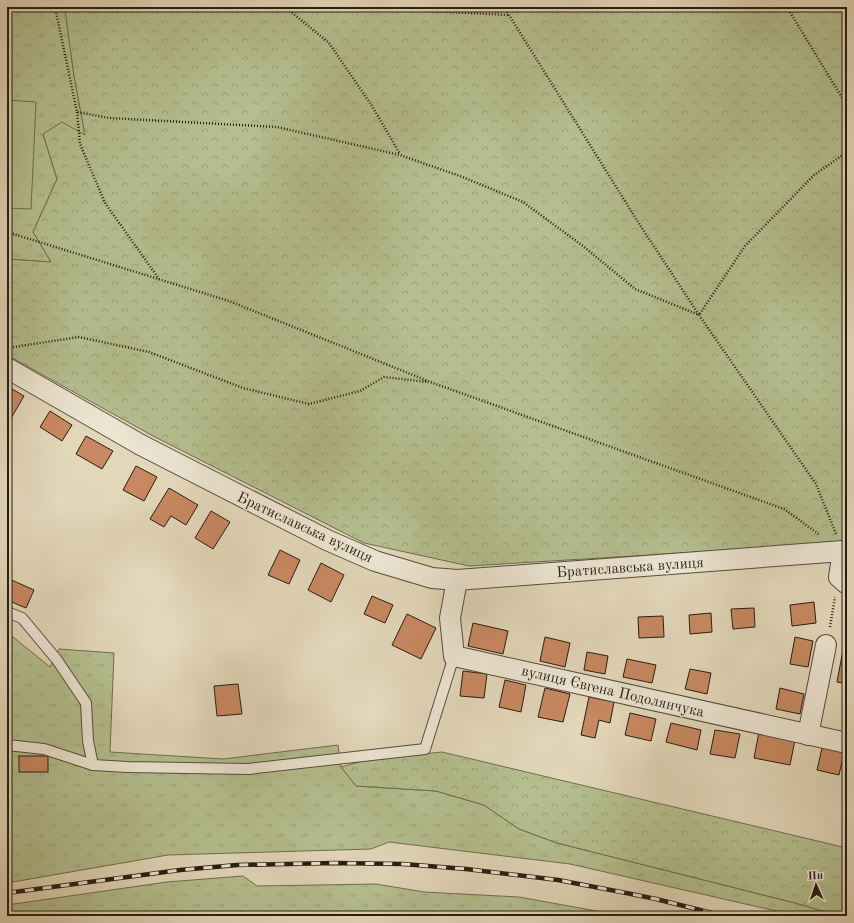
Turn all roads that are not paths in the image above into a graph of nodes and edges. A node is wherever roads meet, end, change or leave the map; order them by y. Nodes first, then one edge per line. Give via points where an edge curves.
1 (7, 368) edge
2 (845, 552) edge
3 (457, 580) junction
4 (843, 580) edge
5 (7, 612) edge
6 (826, 646) road end
7 (454, 656) junction
8 (808, 735) junction
9 (847, 743) edge
10 (7, 745) edge
11 (93, 765) junction

1 - 3 street, Братиславська вулиця via 140,445 327,540 375,560 432,578
2 - 3 street, Братиславська вулиця
2 - 4 street
3 - 7 street via 450,618
5 - 11 lane via 22,618 57,660 86,703 88,741
6 - 8 street
7 - 8 street, вулиця Євгена Подолянчука
7 - 11 lane via 425,749 248,769
8 - 9 street, вулиця Євгена Подолянчука
10 - 11 lane via 44,749

